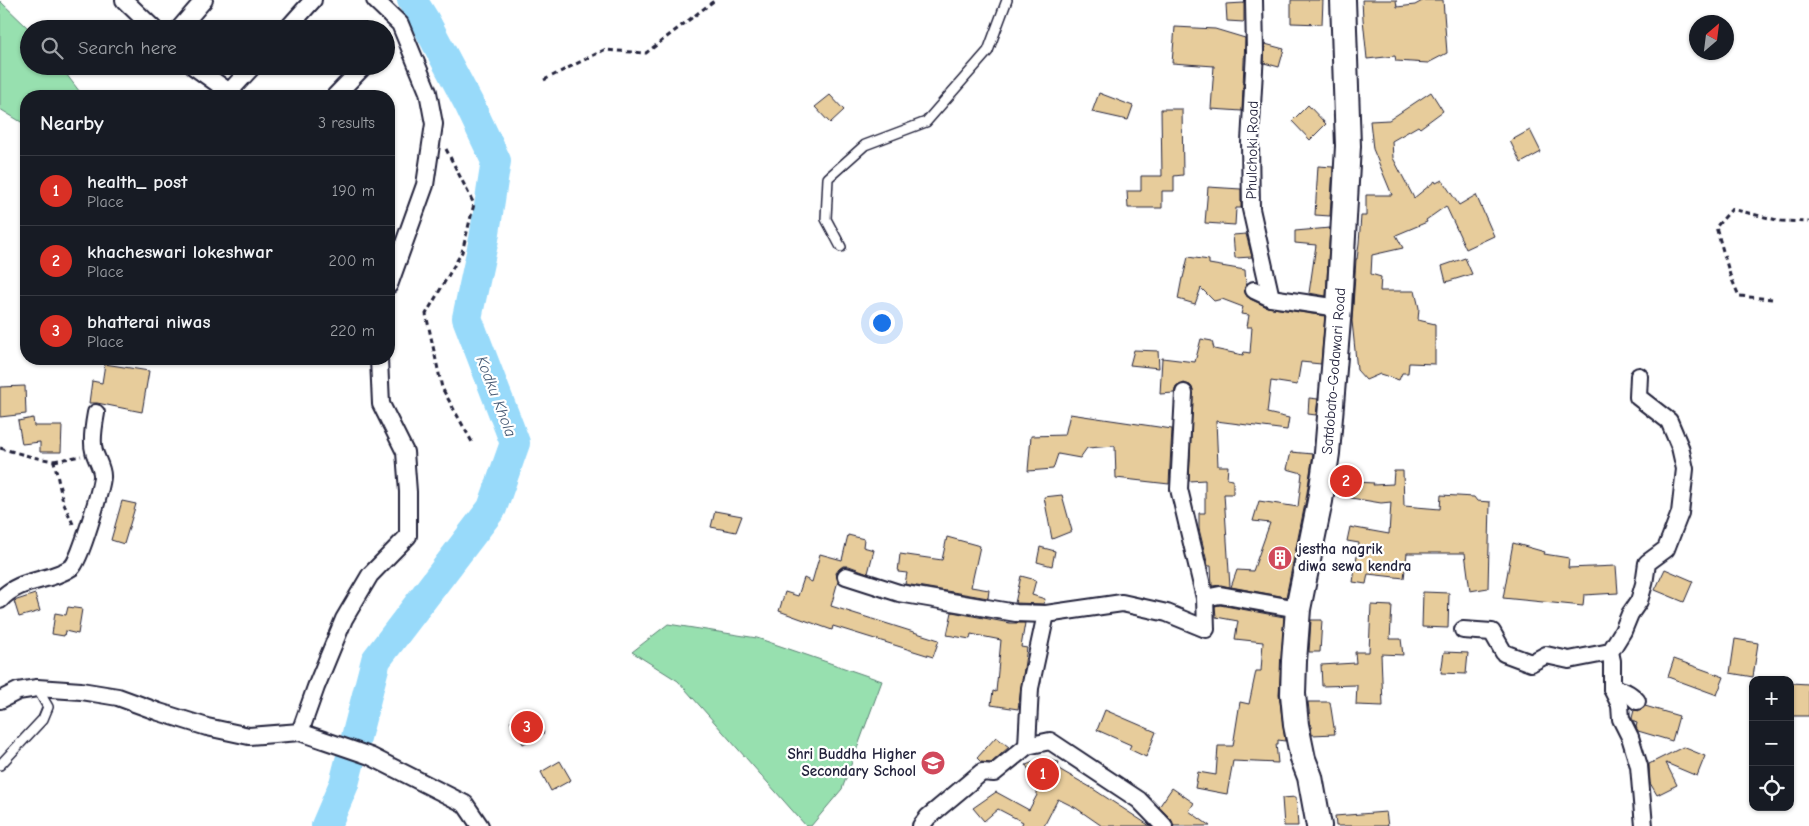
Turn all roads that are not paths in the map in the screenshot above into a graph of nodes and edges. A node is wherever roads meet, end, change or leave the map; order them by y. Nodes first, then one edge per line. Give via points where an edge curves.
1 (124, 0) edge
2 (204, 0) edge
3 (313, 0) edge
4 (375, 0) edge
5 (1007, 0) edge
6 (1254, 0) edge
7 (1343, 0) edge
8 (145, 20) edge
9 (187, 20) edge
10 (295, 20) edge
11 (206, 75) edge
12 (246, 75) edge
13 (355, 75) edge
14 (226, 90) edge
15 (235, 90) edge
16 (341, 90) edge
17 (841, 247) dead end
18 (395, 268) edge
19 (1254, 290) dead end
20 (1271, 298) junction
21 (1340, 308) junction
22 (379, 365) edge
23 (1638, 376) dead end
24 (1184, 393) dead end
25 (96, 413) dead end
26 (846, 576) dead end
27 (1205, 598) junction
28 (0, 600) edge
29 (1298, 609) junction
30 (1046, 614) junction
31 (1463, 630) dead end
32 (1610, 652) junction
33 (37, 688) junction
34 (1612, 689) junction
35 (0, 700) edge
36 (1637, 701) dead end
37 (300, 732) junction
38 (1027, 746) junction
39 (0, 765) edge
40 (480, 826) edge
41 (921, 826) edge
42 (1164, 826) edge
43 (1319, 826) edge
44 (1644, 826) edge

1 - 8 street
2 - 9 street
3 - 10 street
4 - 18 street via 400,24 428,92 434,124 425,185
5 - 17 lane via 988,51 926,122 865,145 828,178 826,219
6 - 20 street, Phulchoki Road via 1256,52 1250,142 1251,209
7 - 21 street, Satdobato-Godawari Road via 1348,146
11 - 14 street
12 - 15 street
13 - 16 street
19 - 20 street
20 - 21 street
21 - 29 street, Satdobato-Godawari Road via 1320,501
22 - 37 street via 381,404 405,452 408,536 370,575 344,619
23 - 32 street via 1638,397 1669,421 1680,447 1684,479 1680,513 1666,549 1647,563 1639,601
24 - 27 street via 1179,489
25 - 28 street via 93,449 102,475 74,566 57,575 28,582
26 - 30 street via 899,594 1016,613
27 - 29 street via 1220,595
27 - 30 street via 1206,629 1168,613 1122,603
29 - 43 street, Satdobato-Godawari Road via 1293,694 1296,725
30 - 38 street via 1030,688
31 - 32 street via 1492,632 1504,653 1531,664 1546,656 1569,660
32 - 34 street
33 - 35 street via 18,691
33 - 37 street via 118,696 159,712 249,736
33 - 39 lane via 48,707 43,719
34 - 36 street via 1621,688
34 - 44 street via 1638,766
37 - 40 street via 370,756 464,804
38 - 41 street via 994,773 982,772
38 - 42 street via 1050,741 1139,800

